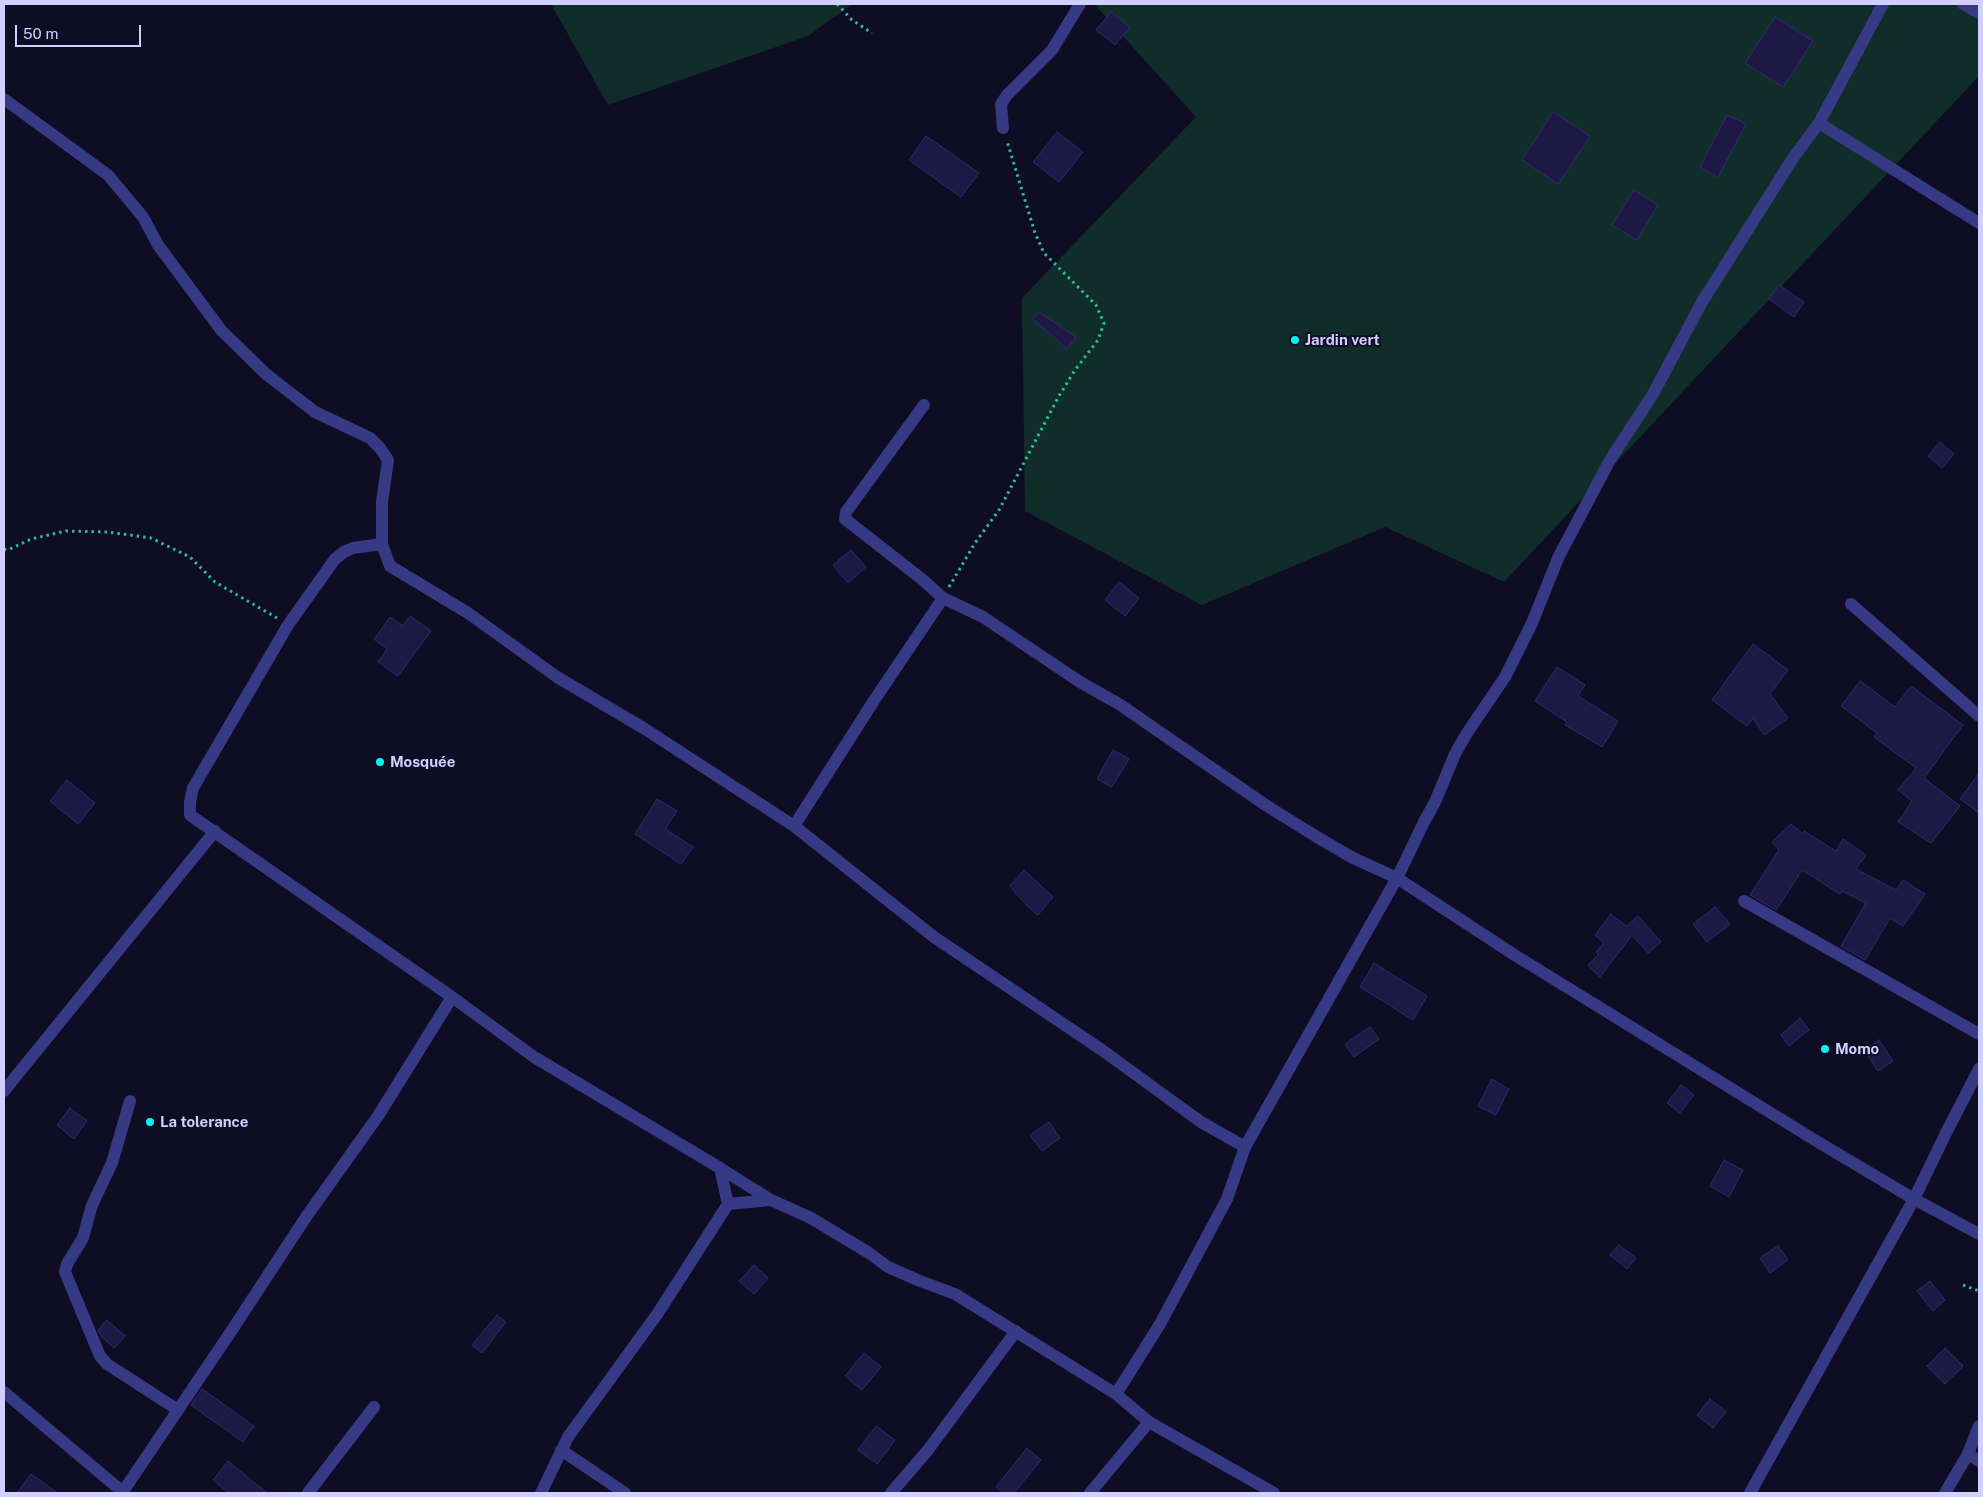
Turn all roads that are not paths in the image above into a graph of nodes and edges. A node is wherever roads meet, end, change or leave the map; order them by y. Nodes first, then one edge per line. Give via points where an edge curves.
1 (1080, 4) edge
2 (1884, 4) edge
3 (1963, 4) edge
4 (1979, 13) edge
5 (4, 99) edge
6 (1819, 123) junction
7 (1003, 128) road end
8 (1979, 223) edge
9 (924, 405) dead end
10 (382, 544) junction
11 (943, 598) junction
12 (1851, 604) dead end
13 (1979, 716) edge
14 (794, 826) junction
15 (215, 831) junction
16 (1397, 878) junction
17 (1744, 901) dead end
18 (452, 997) junction
19 (1979, 1034) edge
20 (1979, 1069) edge
21 (4, 1091) edge
22 (130, 1101) dead end
23 (1245, 1147) junction
24 (720, 1168) junction
25 (1914, 1199) junction
26 (771, 1200) junction
27 (728, 1204) junction
28 (1979, 1234) edge
29 (1016, 1331) junction
30 (4, 1392) edge
31 (1116, 1394) junction
32 (374, 1407) dead end
33 (178, 1410) junction
34 (1149, 1422) junction
35 (1979, 1426) edge
36 (561, 1450) junction
37 (1968, 1454) junction
38 (1979, 1461) edge
39 (123, 1493) edge
40 (308, 1493) edge
41 (541, 1493) edge
42 (625, 1493) edge
43 (890, 1493) edge
44 (1090, 1493) edge
45 (1274, 1493) edge
46 (1750, 1493) edge
47 (1945, 1493) edge

1 - 7 street via 1052,50 1001,104
2 - 6 street
3 - 4 street
5 - 10 street via 108,176 143,217 158,245 221,330 266,374 315,412 370,438 380,448 388,460 382,502
6 - 8 street
6 - 16 street via 1793,158 1702,302 1653,394 1610,460 1559,556 1532,623 1505,677 1455,754
9 - 11 street via 846,512 845,519
10 - 14 street via 390,566 468,613 557,676
10 - 15 street via 353,548 335,559 288,625 193,788 190,815
11 - 14 street
11 - 16 street via 983,617 1317,837
12 - 13 street
14 - 23 street via 934,937 1102,1050 1201,1122
15 - 18 street
15 - 21 street
16 - 23 street
16 - 25 street via 1530,965
17 - 19 street
18 - 24 street via 534,1057
18 - 33 street via 378,1116 306,1217
20 - 25 street
22 - 33 street via 112,1163 92,1206 84,1238 67,1264 66,1272 100,1356 107,1364
23 - 31 street via 1227,1199 1160,1324
24 - 26 street
24 - 27 street
25 - 28 street
25 - 46 street
26 - 27 street
26 - 29 street via 811,1218 888,1267 955,1294
27 - 36 street via 658,1313
29 - 31 street
29 - 43 street via 928,1450
30 - 39 street
31 - 34 street
32 - 40 street
33 - 39 street
34 - 44 street
34 - 45 street
35 - 37 street
36 - 41 street
36 - 42 street
37 - 38 street
37 - 47 street

